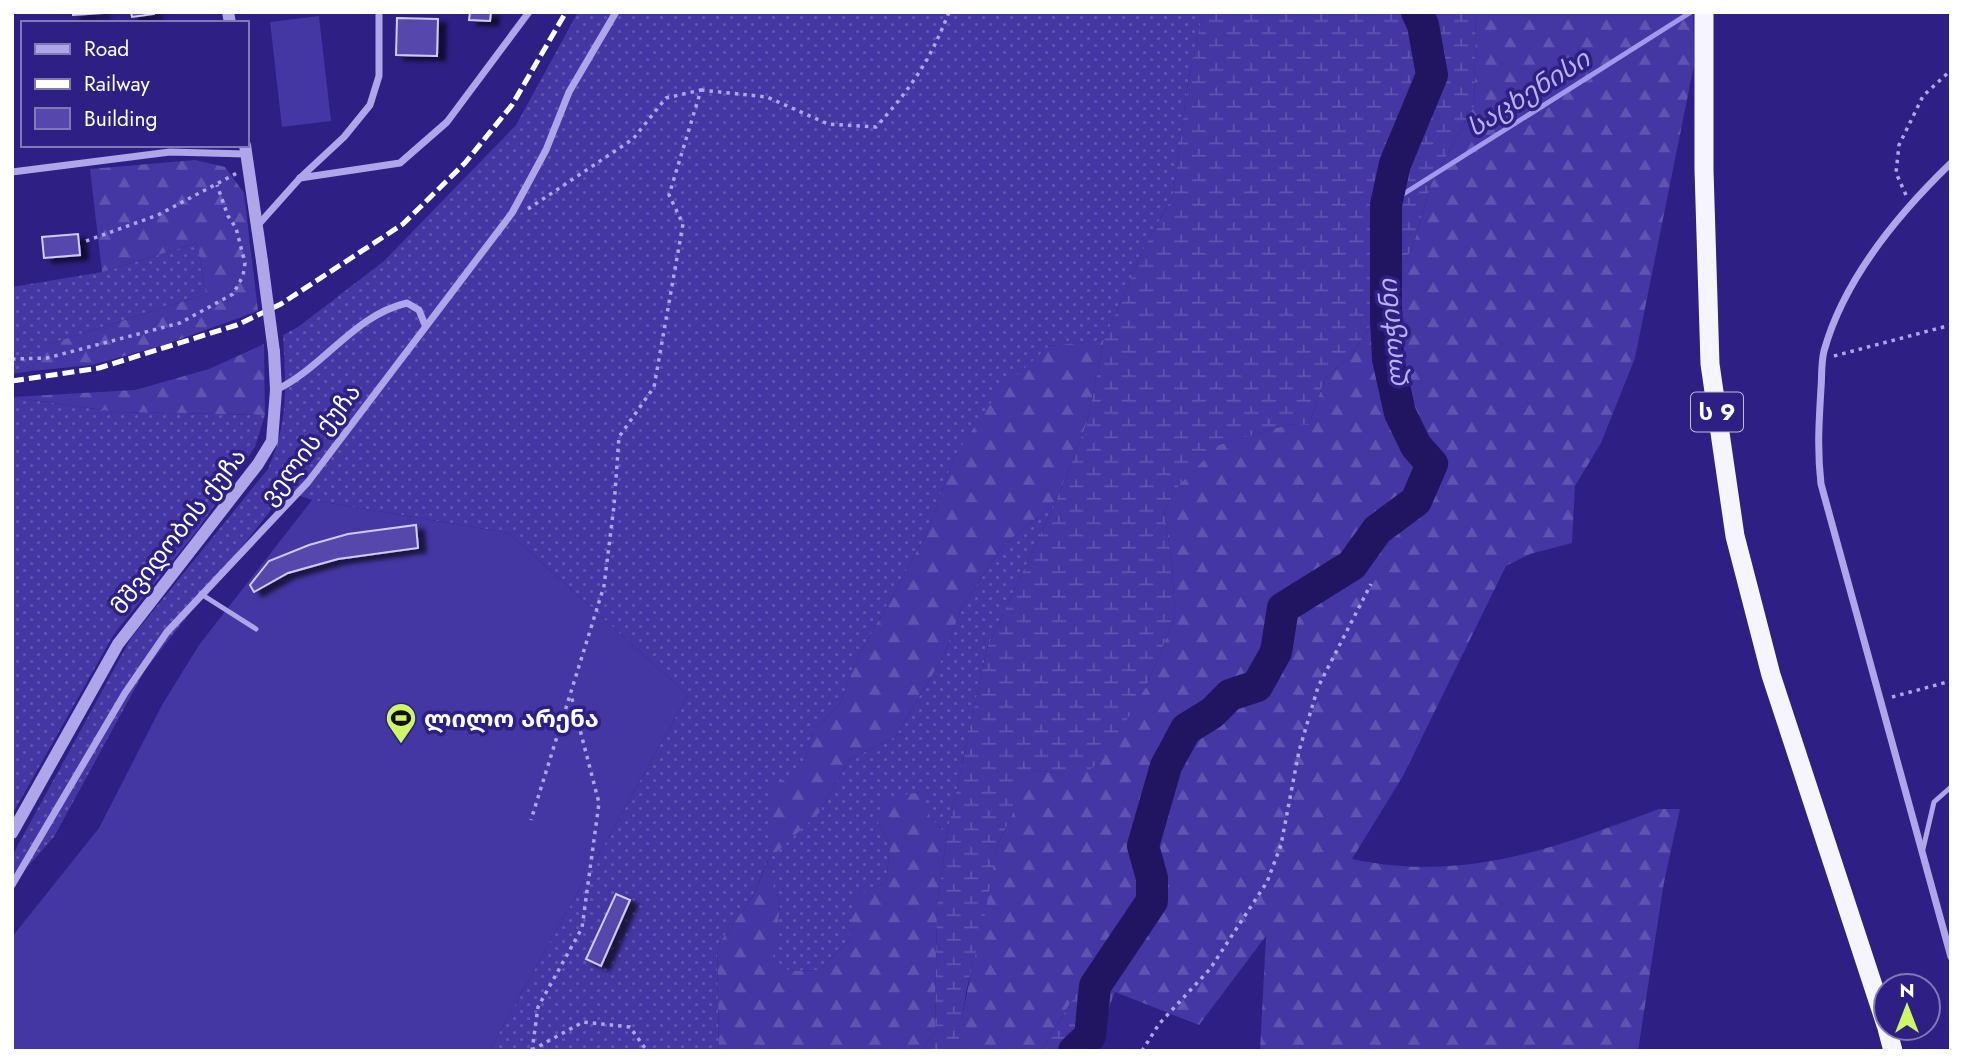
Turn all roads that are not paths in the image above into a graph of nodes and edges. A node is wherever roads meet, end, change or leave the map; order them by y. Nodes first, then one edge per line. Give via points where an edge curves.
1 (379, 12) edge
2 (529, 12) edge
3 (616, 12) edge
4 (1704, 12) edge
5 (246, 155) edge
6 (1951, 163) edge
7 (12, 172) edge
8 (300, 178) junction
9 (257, 226) junction
10 (425, 325) junction
11 (276, 390) junction
12 (201, 594) junction
13 (256, 629) dead end
14 (1951, 787) edge
15 (12, 834) edge
16 (1922, 852) junction
17 (12, 885) edge
18 (1951, 957) edge
19 (1872, 983) edge

1 - 8 street via 379,76 370,105
2 - 8 street via 447,122 400,163
3 - 10 street, ველის ქუჩა via 569,92 546,150 512,213
4 - 19 highway, ს 9 via 1710,364 1735,536 1779,700
5 - 7 street via 170,152
5 - 9 street, მშვიდობის ქუჩა
6 - 16 street via 1910,205 1839,310 1823,359 1816,442 1821,484
8 - 9 street
9 - 11 street, მშვიდობის ქუჩა, bridge
10 - 11 street via 419,310 407,303 391,307 346,337 299,379
10 - 12 street, ველის ქუჩა via 308,482
11 - 15 street, მშვიდობის ქუჩა via 272,442 118,644
12 - 13 lane
12 - 17 street, ველის ქუჩა via 167,632 125,693
14 - 16 lane via 1934,802
16 - 18 street

